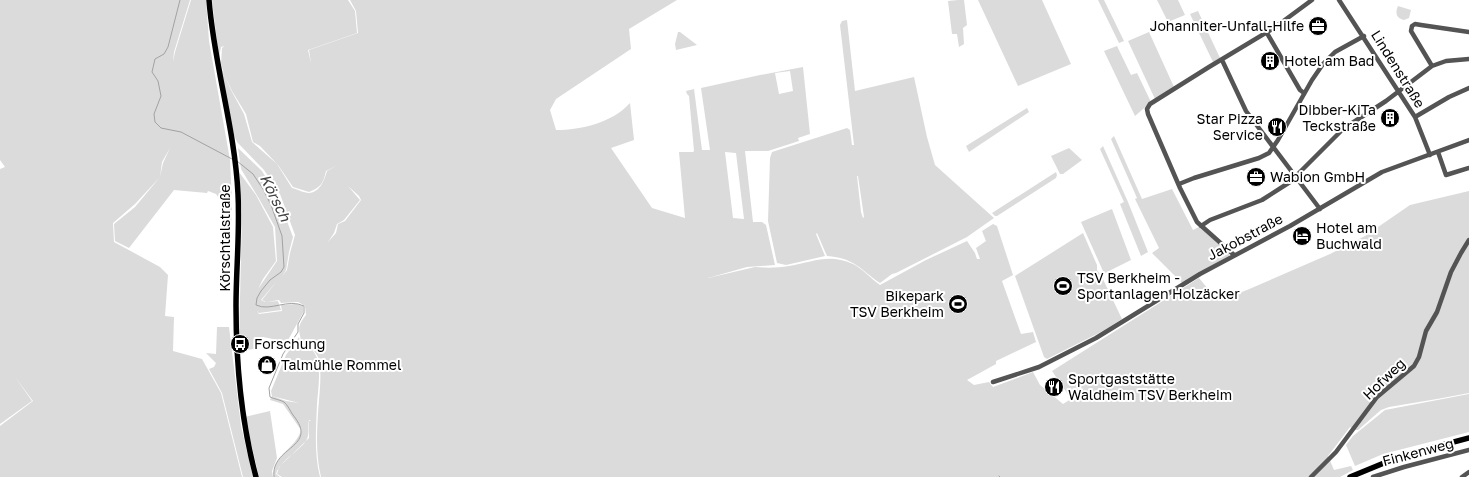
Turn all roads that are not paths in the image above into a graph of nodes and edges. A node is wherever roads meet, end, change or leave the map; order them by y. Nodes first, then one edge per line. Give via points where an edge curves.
1 (210, 0) edge
2 (1312, 0) edge
3 (1339, 0) edge
4 (1469, 32) edge
5 (1267, 33) junction
6 (1364, 36) junction
7 (1469, 59) edge
8 (1222, 60) junction
9 (1432, 66) junction
10 (1469, 88) edge
11 (1399, 91) junction
12 (1304, 93) junction
13 (1415, 118) junction
14 (1469, 140) edge
15 (1274, 148) junction
16 (1438, 152) junction
17 (1430, 155) junction
18 (1469, 168) edge
19 (1296, 177) junction
20 (1179, 184) junction
21 (1320, 208) junction
22 (1201, 226) junction
23 (1469, 240) edge
24 (1234, 255) junction
25 (993, 382) dead end
26 (1469, 438) edge
27 (1468, 452) edge
28 (1469, 472) edge
29 (256, 477) edge
30 (1311, 477) edge
31 (1350, 477) edge
32 (1373, 477) edge
33 (1462, 477) edge

1 - 29 main road, Körschtalstraße via 236,169 239,212 236,306 238,367 244,423
2 - 5 street
3 - 6 street, Lindenstraße
4 - 9 street via 1413,25 1411,30
5 - 8 street
5 - 12 street
6 - 11 street, Lindenstraße
6 - 12 street via 1327,60
7 - 9 street via 1446,61
8 - 15 street via 1246,110
8 - 20 street via 1147,108
9 - 11 street
10 - 13 street
11 - 13 street, Lindenstraße
11 - 19 street via 1343,129
12 - 15 street
13 - 17 street, Lindenstraße
14 - 16 street, Jakobstraße
15 - 19 street
15 - 20 street via 1259,158
16 - 17 street, Jakobstraße
16 - 18 street via 1446,175
17 - 21 street, Jakobstraße via 1386,171
19 - 21 street
19 - 22 street via 1267,198 1210,220
20 - 22 street
21 - 24 street, Jakobstraße
22 - 24 street
23 - 30 street, Hofweg via 1453,267 1437,312 1426,330 1414,366 1377,397 1336,452
24 - 25 street, Jakobstraße via 1092,340 1039,366
26 - 31 main road via 1401,456
27 - 32 street, Finkenweg
28 - 33 street

